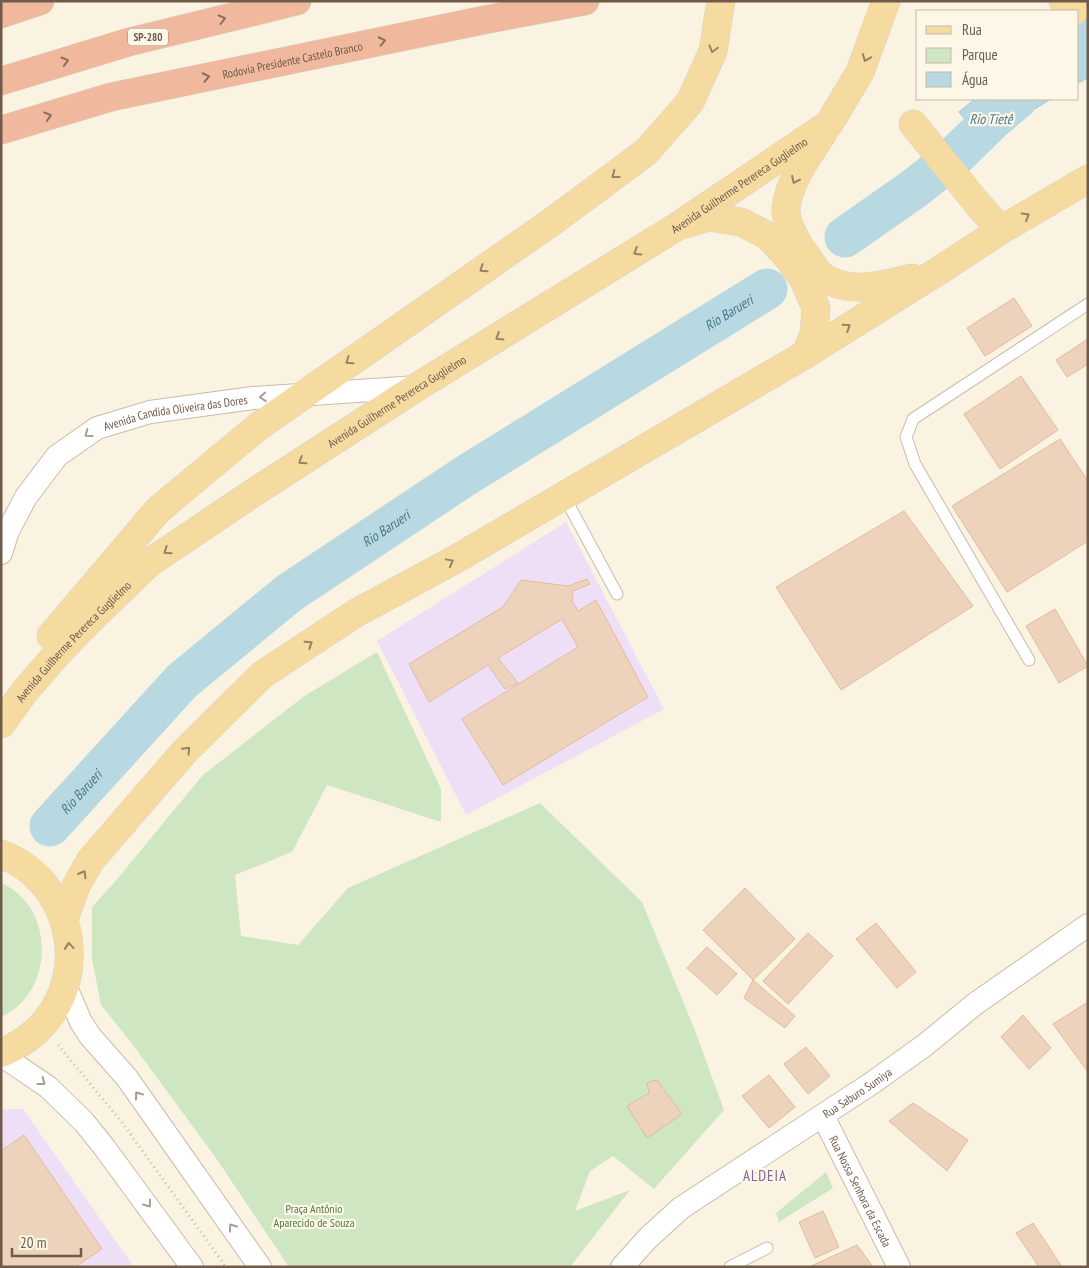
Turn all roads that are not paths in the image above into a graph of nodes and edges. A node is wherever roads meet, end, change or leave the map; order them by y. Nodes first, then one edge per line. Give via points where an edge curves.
1 (40, 1) edge
2 (297, 1) edge
3 (585, 1) edge
4 (721, 1) edge
5 (1063, 1) edge
6 (884, 7) edge
7 (1073, 10) edge
8 (1, 14) edge
9 (1079, 16) edge
10 (1088, 25) edge
11 (1, 80) edge
12 (829, 124) junction
13 (913, 124) dead end
14 (1, 130) edge
15 (1088, 179) edge
16 (678, 226) junction
17 (1001, 230) junction
18 (940, 270) junction
19 (1088, 304) edge
20 (806, 354) junction
21 (417, 387) junction
22 (303, 394) junction
23 (564, 496) junction
24 (1, 553) edge
25 (616, 594) dead end
26 (1029, 660) dead end
27 (1, 711) edge
28 (1, 724) edge
29 (1, 854) edge
30 (64, 919) junction
31 (1088, 925) edge
32 (65, 986) junction
33 (1, 1054) edge
34 (823, 1116) junction
35 (766, 1248) dead end
36 (628, 1265) edge
37 (192, 1267) edge
38 (260, 1267) edge
39 (730, 1267) edge
40 (899, 1267) edge

1 - 8 highway
11 -> 2 highway, SP-280 via 129,42
14 -> 3 highway, Rodovia Presidente Castelo Branco via 111,97
4 -> 22 main road via 714,51 690,102 646,152 553,221
5 - 7 main road
6 -> 12 main road, Avenida Guilherme Perereca Guglielmo via 860,72
9 - 10 main road
12 - 16 main road, Avenida Guilherme Perereca Guglielmo
12 -> 18 main road, Avenida Guilherme Perereca Guglielmo via 800,170 786,209 792,236 822,276 836,284 852,287 879,286
13 - 17 main road
17 -> 15 main road
16 - 20 main road via 709,218 741,222 768,236 804,280 816,308 814,334
16 -> 21 main road, Avenida Guilherme Perereca Guglielmo
17 - 18 main road
20 -> 18 main road
19 - 26 lane via 913,419 906,436 915,464
20 - 23 main road
21 - 22 street, Avenida Candida Oliveira das Dores
21 -> 28 main road, Avenida Guilherme Perereca Guglielmo via 149,563 57,654
22 -> 24 street, Avenida Candida Oliveira das Dores via 150,412 97,428 57,456 26,497 8,531
22 - 27 main road via 158,510 44,644 12,688
23 - 25 lane
30 -> 23 main road via 76,886 90,861 186,751 262,675 356,613
29 - 30 main road via 37,876 53,896
32 -> 30 main road via 70,945
31 - 34 street, Rua Saburo Sumiya
32 - 33 main road via 45,1022 24,1041
38 -> 32 street via 126,1078 90,1036
33 -> 37 street via 48,1087 84,1122
34 - 36 street, Rua Saburo Sumiya via 681,1208 648,1238
34 - 40 street, Rua Nossa Senhora da Escada
35 - 39 lane

